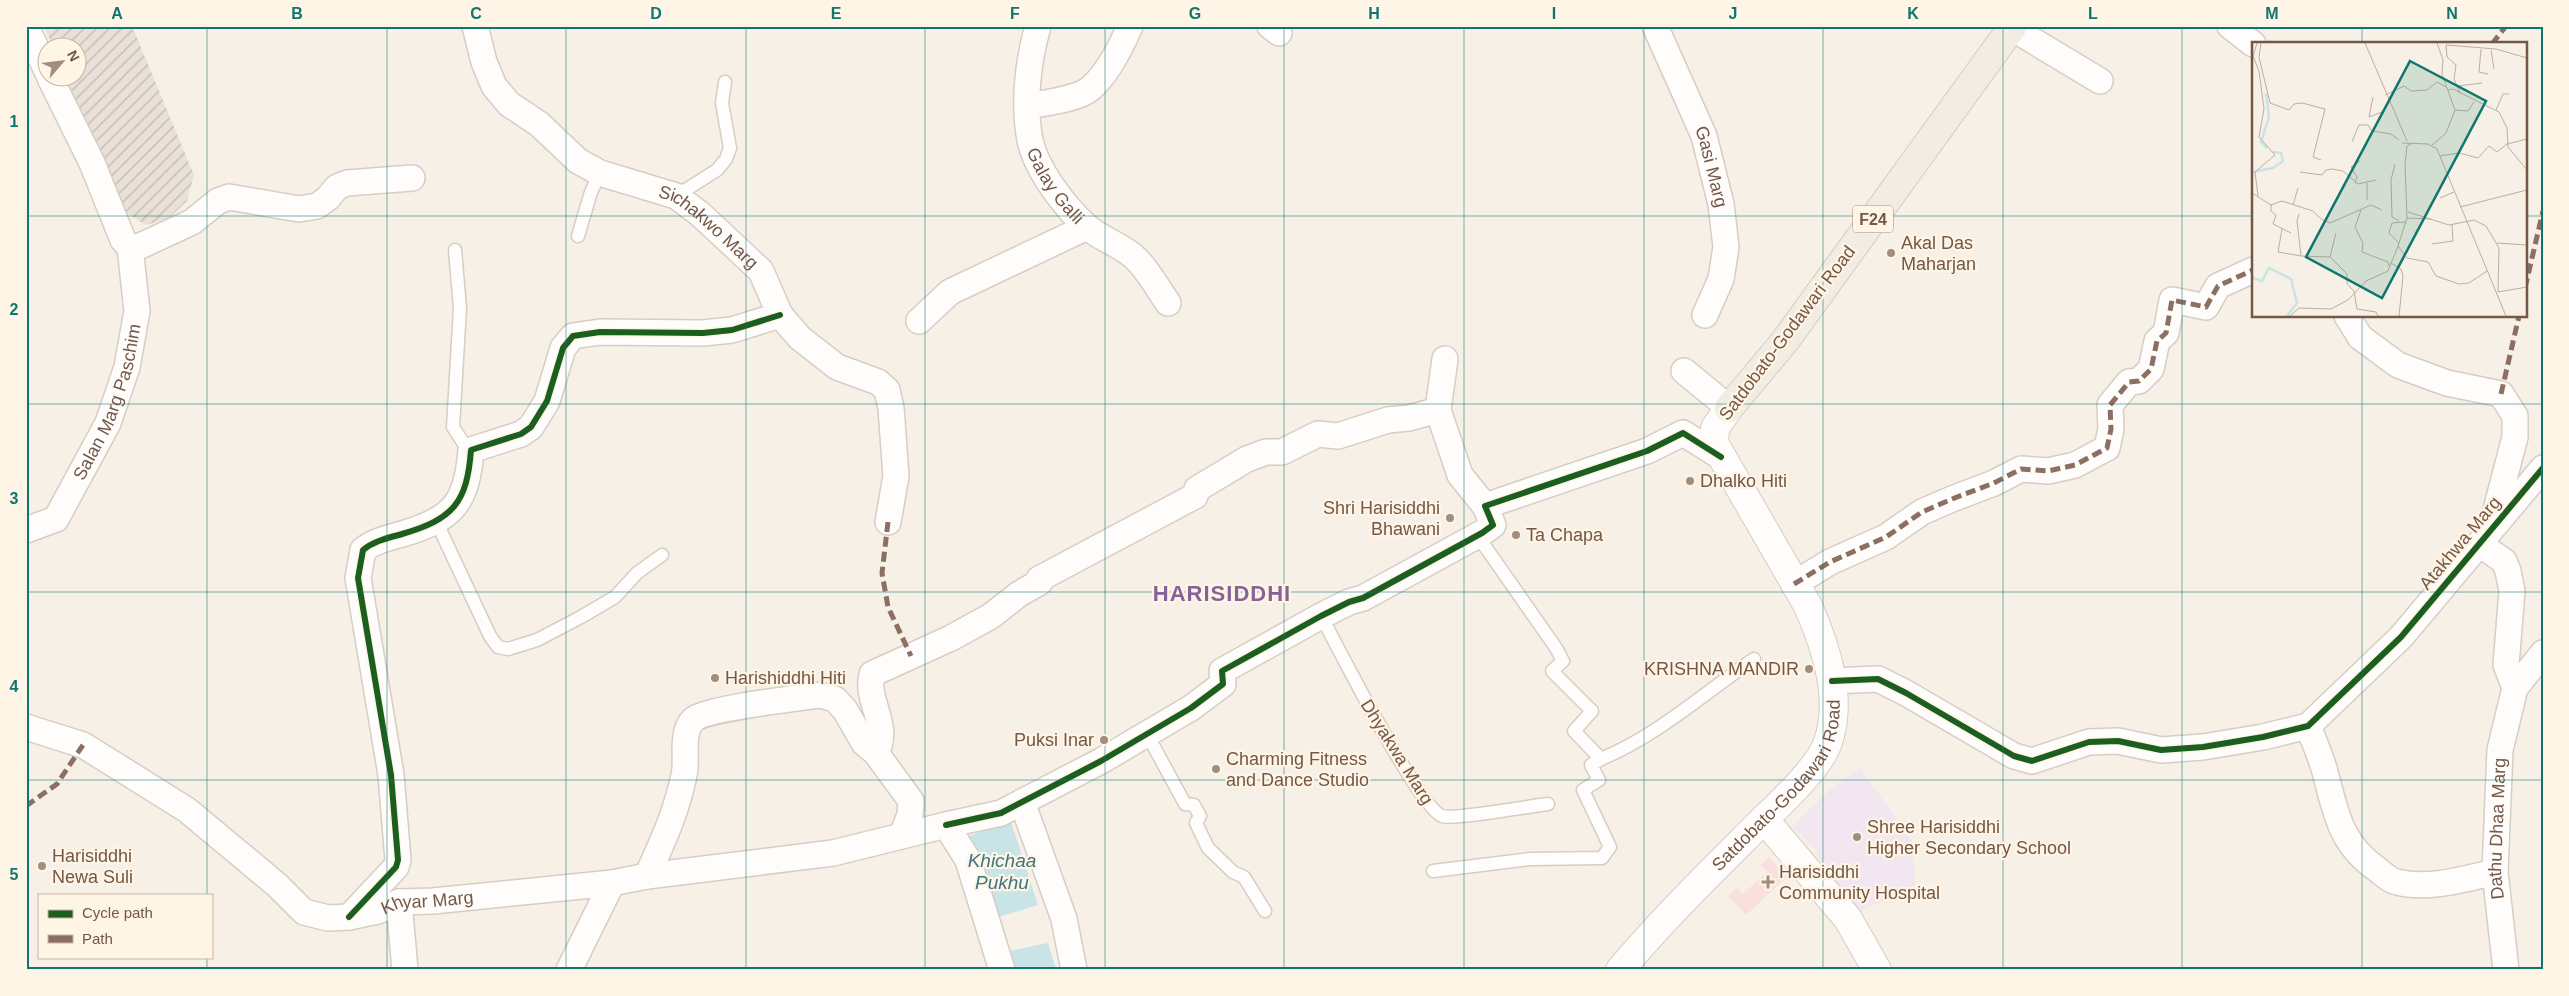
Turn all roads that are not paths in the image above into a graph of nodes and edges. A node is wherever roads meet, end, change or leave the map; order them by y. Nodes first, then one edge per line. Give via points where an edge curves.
1 (475, 26) edge
2 (1038, 26) edge
3 (1130, 26) edge
4 (1655, 26) edge
5 (2230, 26) edge
6 (26, 27) edge
7 (2012, 27) edge
8 (2252, 43) edge
9 (38, 52) edge
10 (2100, 81) dead end
11 (725, 82) dead end
12 (55, 88) edge
13 (1027, 106) junction
14 (600, 174) junction
15 (412, 178) dead end
16 (676, 196) junction
17 (1087, 227) junction
18 (578, 236) dead end
19 (130, 247) junction
20 (454, 250) dead end
21 (2252, 270) edge
22 (1168, 303) dead end
23 (780, 314) junction
24 (1705, 315) dead end
25 (2348, 318) edge
26 (919, 321) dead end
27 (1445, 359) dead end
28 (1684, 371) dead end
29 (1729, 408) junction
30 (1438, 410) junction
31 (471, 450) junction
32 (1721, 457) junction
33 (2543, 468) edge
34 (1485, 506) junction
35 (436, 520) junction
36 (888, 522) dead end
37 (26, 530) edge
38 (1477, 536) junction
39 (2485, 537) junction
40 (662, 556) dead end
41 (1794, 584) junction
42 (1321, 616) junction
43 (2543, 653) edge
44 (1754, 659) dead end
45 (1832, 681) junction
46 (2515, 688) junction
47 (2308, 726) junction
48 (26, 727) edge
49 (1147, 734) junction
50 (876, 753) junction
51 (1601, 759) junction
52 (1022, 802) junction
53 (1548, 804) dead end
54 (1764, 819) junction
55 (946, 825) junction
56 (902, 835) junction
57 (1433, 871) dead end
58 (2495, 872) junction
59 (647, 876) junction
60 (612, 883) junction
61 (399, 902) junction
62 (1265, 911) dead end
63 (349, 917) junction
64 (405, 970) edge
65 (569, 970) edge
66 (1002, 970) edge
67 (1074, 970) edge
68 (1620, 970) edge
69 (1877, 970) edge
70 (2506, 970) edge

1 - 14 street, Sichakwo Marg via 491,78 509,104 539,124 578,161
2 - 13 street, Galay Galli via 1032,48
3 - 13 street via 1108,68 1090,90 1056,102
4 - 24 street, Gasi Marg via 1704,136 1721,204 1726,247 1721,279
5 - 8 street
6 - 9 street
7 - 10 street
7 - 29 main road, Satdobato-Godawari Road / F24 via 1785,341
11 - 16 lane via 722,103 730,148 726,160 717,170
12 - 19 street via 92,163 123,240
13 - 17 street, Galay Galli via 1030,141 1042,169 1059,197
14 - 16 street, Sichakwo Marg
14 - 18 lane
15 - 19 street via 347,183 337,187 317,206 299,209 230,197 218,201 192,222 138,247
16 - 23 street, Sichakwo Marg via 761,271
17 - 22 street, Galay Galli via 1135,257
17 - 26 street via 950,292
19 - 37 street, Salan Marg Paschim via 137,311 127,367 108,423 56,519
20 - 31 lane via 460,308 453,427
21 - 41 street via 2218,286 2206,307 2172,300 2166,333 2157,341 2150,369 2139,381 2129,382 2110,405 2111,429 2107,448 2076,465 2048,472 2021,469 1986,487 1922,512 1886,537 1830,562
23 - 31 street via 738,328 702,333 600,332 573,336 563,348 547,400 531,427 521,434
23 - 36 street, Sichakwo Marg via 800,338 837,367 878,382 887,390 892,408 896,476
25 - 39 street via 2360,337 2398,365 2447,383 2501,394 2515,416 2514,437
27 - 30 street
28 - 29 street
29 - 32 street, Satdobato-Godawari Road / F24 via 1715,428 1714,443
30 - 34 street via 1460,475
30 - 50 street via 1388,420 1338,436 1318,434 1282,452 1266,452 1247,459 1197,489 1195,496 1038,579 1040,582 991,616 933,648 881,668 872,674 869,684 882,735
31 - 35 street via 465,490 456,506
32 - 34 street via 1683,433 1646,451
32 - 41 street, Satdobato-Godawari Road / F24 via 1759,518
33 - 39 street, Atakhwa Marg
34 - 38 street via 1493,525
35 - 40 lane via 490,636 498,647 508,649 537,640 581,618 615,597 637,573
35 - 63 street via 423,528 370,545 360,558 358,578 390,774 398,860 396,867
38 - 42 street via 1363,598
38 - 51 lane via 1556,648 1563,661 1552,671 1592,711 1574,731
39 - 46 street via 2504,562 2512,591 2506,665
39 - 47 street, Atakhwa Marg via 2401,637
41 - 45 street, Satdobato-Godawari Road / F24 via 1818,628
42 - 49 street, Khyar Marg via 1222,671 1223,684
42 - 53 lane, Dhyakwa Marg via 1361,692 1434,811 1444,817 1469,816
43 - 46 street
44 - 51 lane via 1660,729
45 - 47 street via 1878,679 2014,756 2032,760 2089,742 2118,741 2161,750 2194,748
45 - 54 street, Satdobato-Godawari Road / F24 via 1833,708 1828,743 1802,780
46 - 58 street, Dathu Dhaa Marg via 2500,750
47 - 58 street via 2325,771 2335,816 2351,845 2374,867 2395,882 2417,884 2440,883
48 - 63 street, Khyar Marg via 82,745 187,810 277,885 304,912 328,918
49 - 52 street, Khyar Marg
49 - 62 lane via 1185,804 1194,805 1200,816 1196,823 1208,848 1233,872 1244,877
50 - 56 street via 911,801 910,815
50 - 59 street via 864,743 835,699 820,695 713,712 694,719 686,731 685,773 677,806
51 - 57 lane via 1591,765 1599,780 1583,790 1610,847 1602,858 1530,859
52 - 55 street, Khyar Marg via 1001,813
52 - 67 street via 1064,919
54 - 68 street, Satdobato-Godawari Road / F24
54 - 69 street via 1848,919
55 - 56 street, Khyar Marg
55 - 66 street via 968,860
56 - 59 street, Khyar Marg via 834,853
58 - 70 street, Dathu Dhaa Marg
59 - 60 street, Khyar Marg
60 - 61 street, Khyar Marg
60 - 65 street
61 - 63 street, Khyar Marg via 378,911
61 - 64 street

